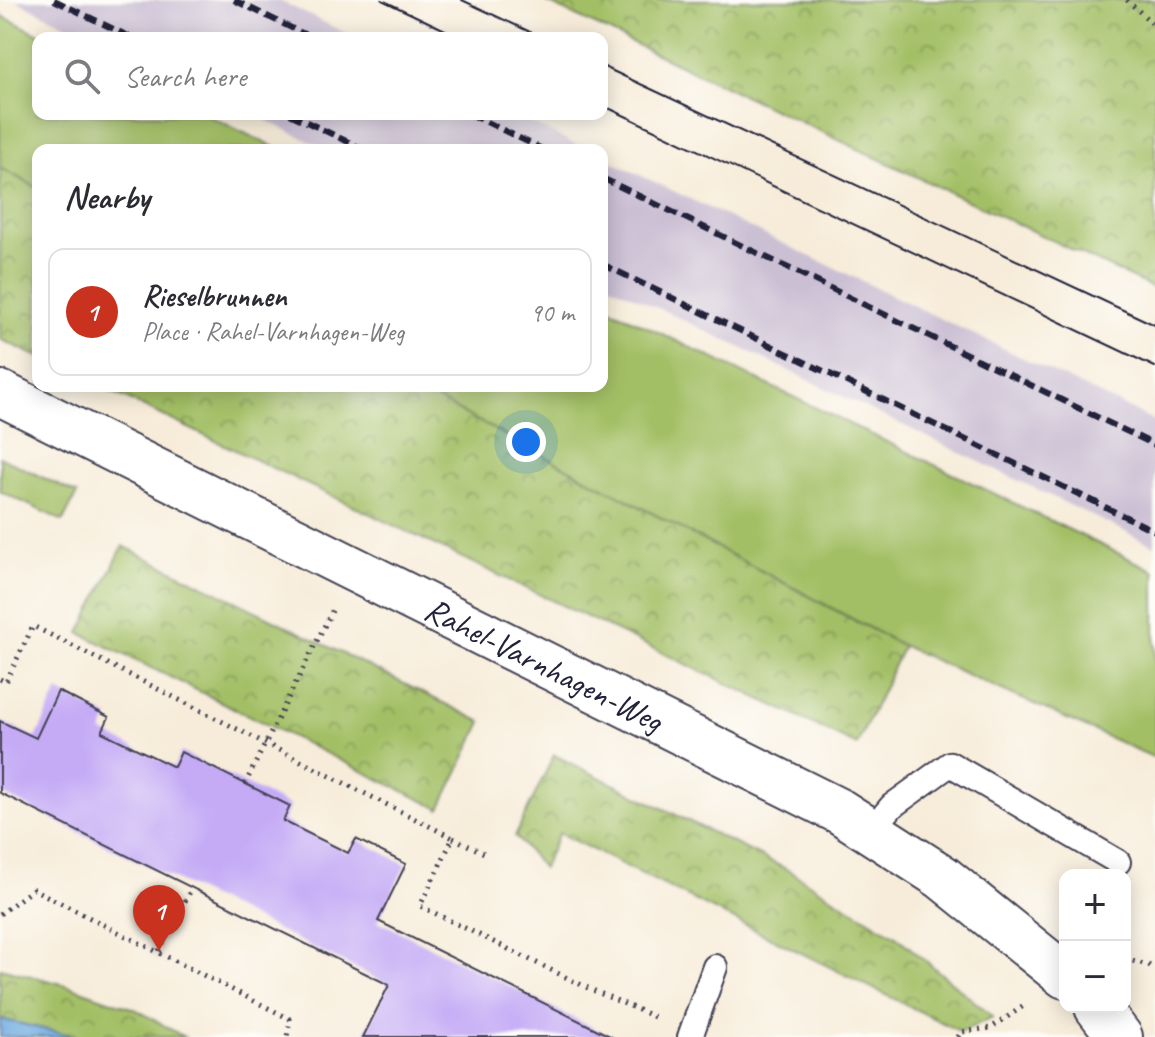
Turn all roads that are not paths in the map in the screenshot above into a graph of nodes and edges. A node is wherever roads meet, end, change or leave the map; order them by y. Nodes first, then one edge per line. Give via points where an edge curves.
1 (0, 393) edge
2 (871, 831) junction
3 (1118, 862) dead end
4 (715, 967) dead end
5 (1059, 971) edge
6 (1102, 1013) edge
7 (691, 1035) edge
8 (1120, 1037) edge

1 - 2 street, Rahel-Varnhagen-Weg
2 - 3 lane via 892,806 950,764
2 - 5 street, Rahel-Varnhagen-Weg via 942,877
4 - 7 lane
6 - 8 street

